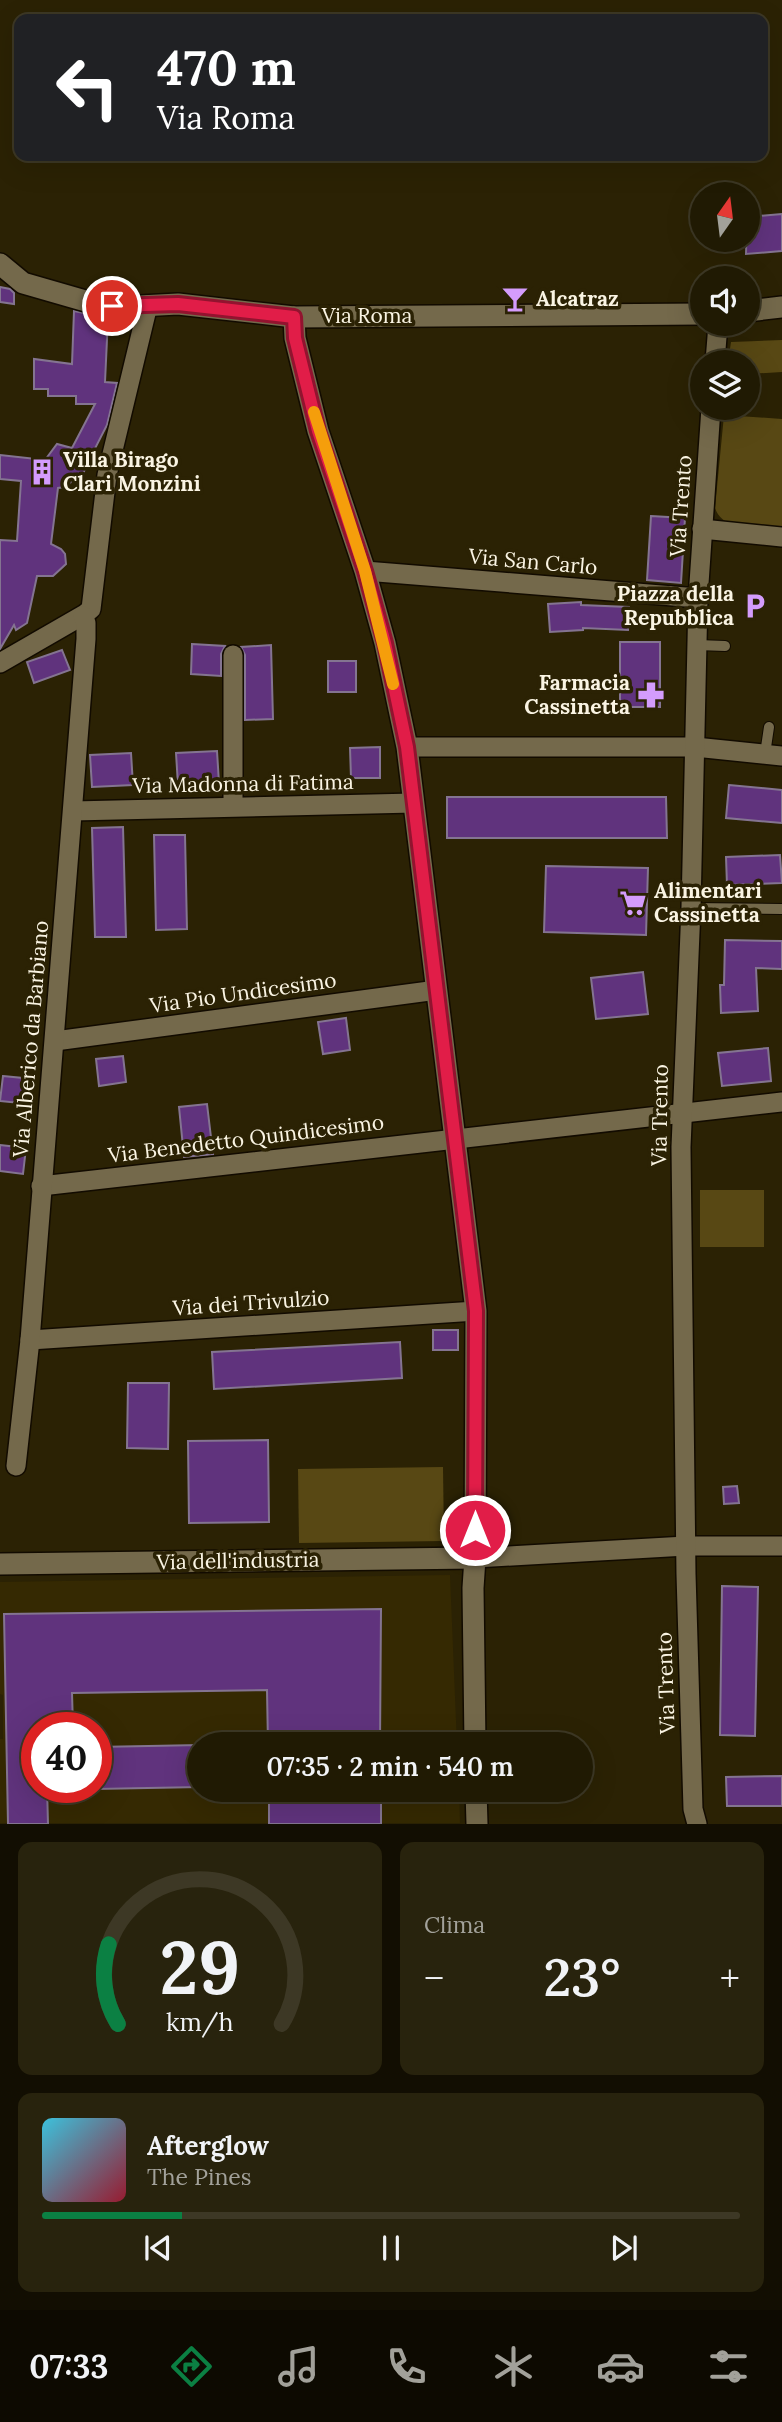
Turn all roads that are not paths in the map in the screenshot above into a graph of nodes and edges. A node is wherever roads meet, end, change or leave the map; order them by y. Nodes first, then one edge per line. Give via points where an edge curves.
1 (0, 264) edge
2 (148, 305) junction
3 (782, 307) edge
4 (760, 310) edge
5 (690, 314) edge
6 (294, 317) junction
7 (710, 420) edge
8 (702, 529) junction
9 (782, 537) edge
10 (365, 571) junction
11 (698, 598) junction
12 (83, 616) junction
13 (697, 645) junction
14 (725, 646) dead end
15 (233, 655) dead end
16 (0, 663) edge
17 (769, 727) dead end
18 (407, 747) junction
19 (695, 747) junction
20 (774, 755) edge
21 (414, 803) junction
22 (233, 806) junction
23 (73, 811) junction
24 (691, 908) junction
25 (782, 909) edge
26 (437, 990) junction
27 (55, 1041) junction
28 (782, 1102) edge
29 (682, 1114) junction
30 (456, 1138) junction
31 (41, 1186) junction
32 (476, 1311) junction
33 (30, 1340) junction
34 (16, 1466) dead end
35 (686, 1546) junction
36 (782, 1546) edge
37 (475, 1558) junction
38 (0, 1564) edge
39 (475, 1732) edge
40 (476, 1802) edge
41 (477, 1824) edge
42 (697, 1824) edge

1 - 2 street, Via Roma via 23,283 89,302
2 - 6 street, Via Roma
2 - 12 street via 107,475 91,609
3 - 4 street
5 - 6 street, Via Roma
6 - 10 street via 318,431
7 - 8 street, Via Trento
8 - 9 street
8 - 11 street, Via Trento
10 - 11 street, Via San Carlo
10 - 18 street
11 - 13 street, Via Trento
12 - 16 street
12 - 23 street, Via Alberico da Barbiano via 86,639
13 - 14 lane
13 - 19 street, Via Trento
15 - 22 street
17 - 20 lane
18 - 19 street
18 - 21 street
19 - 20 street
19 - 24 street, Via Trento
21 - 22 street, Via Madonna di Fatima
21 - 26 street
22 - 23 street, Via Madonna di Fatima
23 - 27 street, Via Alberico da Barbiano
24 - 25 lane
24 - 29 street, Via Trento
26 - 27 street, Via Pio Undicesimo
26 - 30 street
27 - 31 street, Via Alberico da Barbiano
28 - 29 street, Via Benedetto Quindicesimo
29 - 30 street, Via Benedetto Quindicesimo
29 - 35 street, Via Trento
30 - 31 street, Via Benedetto Quindicesimo
30 - 32 street
31 - 33 street, Via Alberico da Barbiano
32 - 33 street, Via dei Trivulzio
32 - 37 street
33 - 34 street, Via Alberico da Barbiano
35 - 36 street
35 - 37 street
35 - 42 street, Via Trento
37 - 38 street, Via dell'industria
37 - 39 street
40 - 41 street

